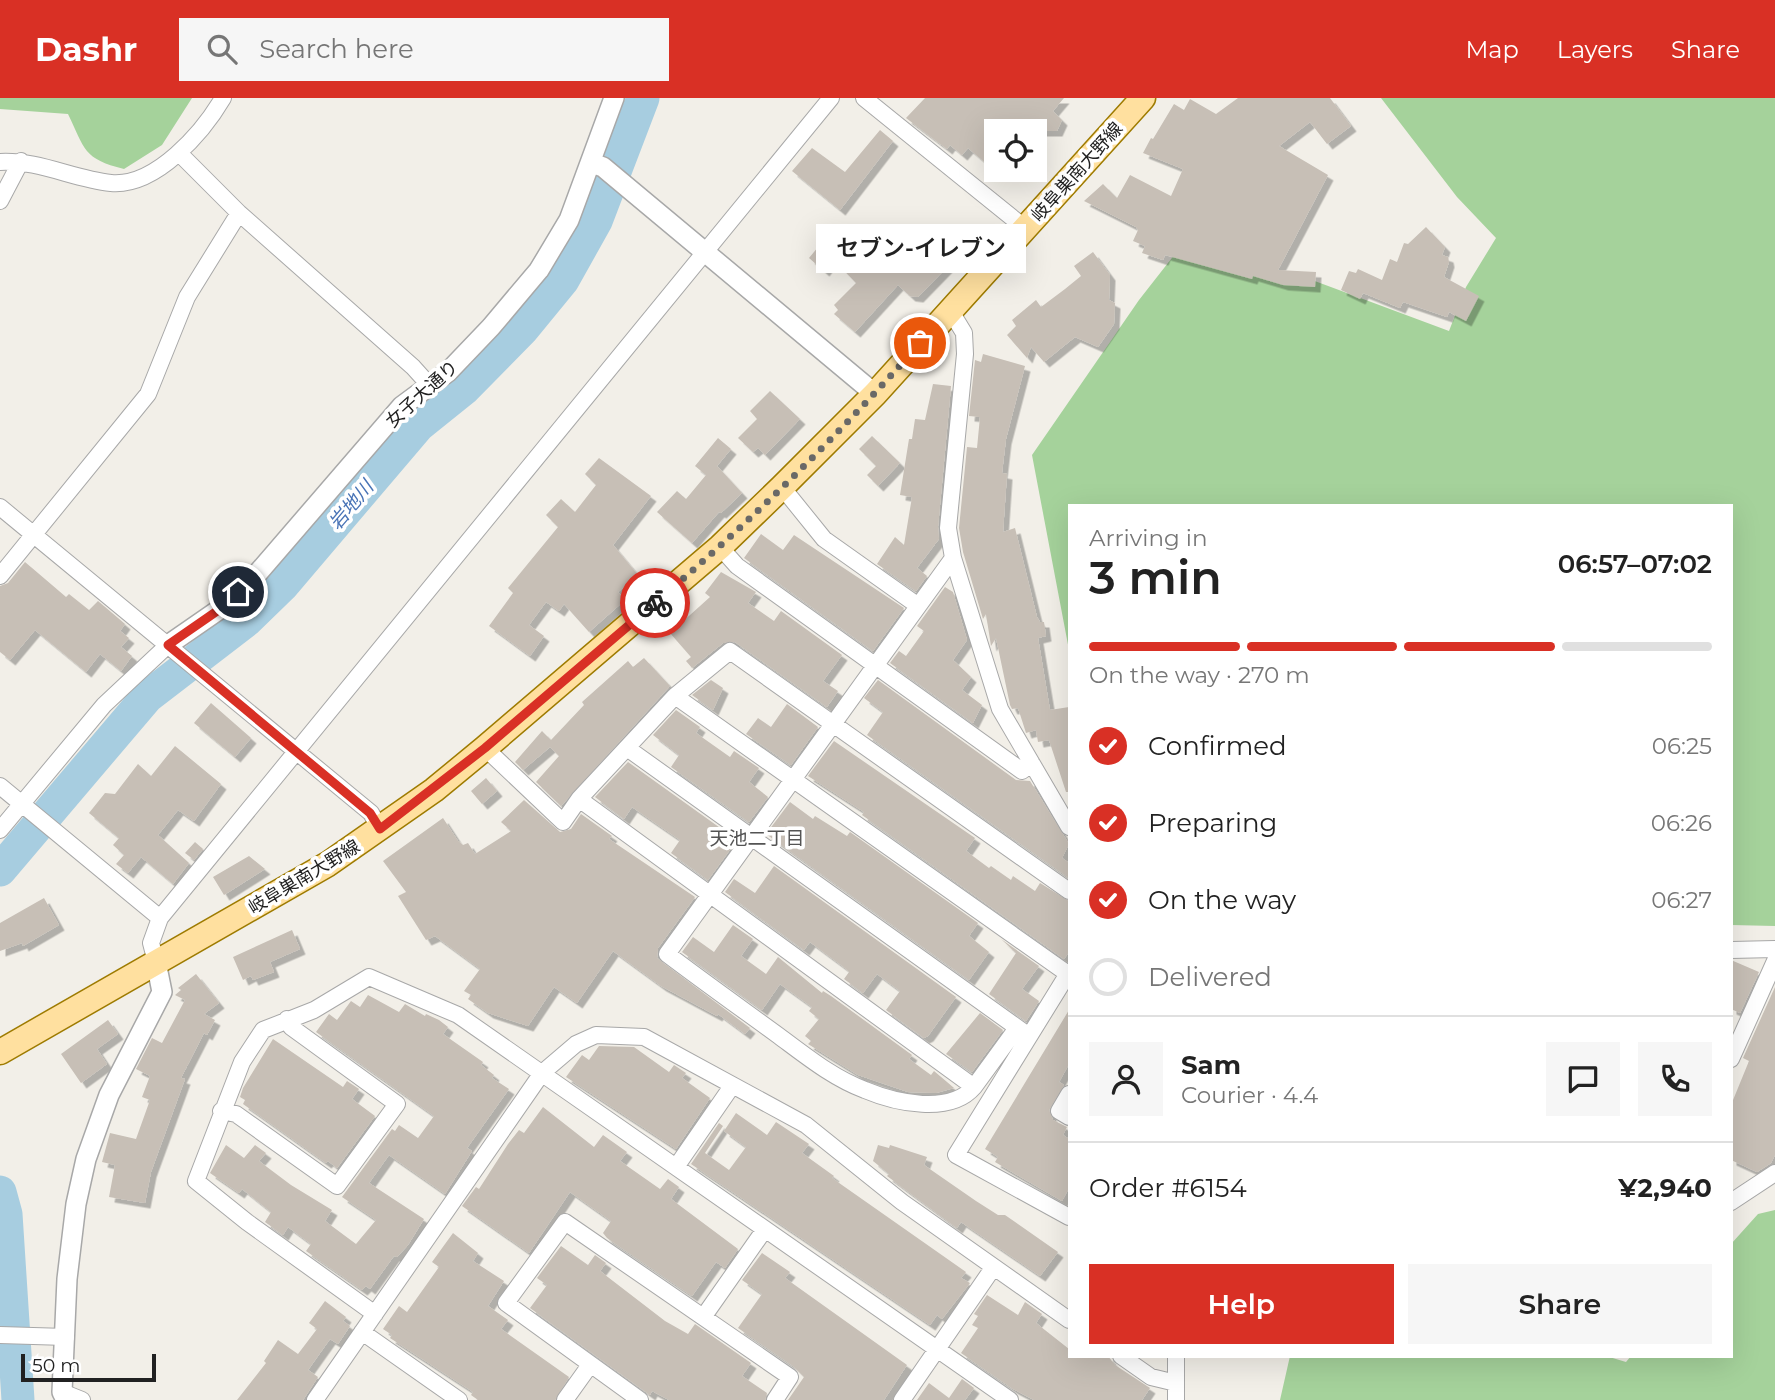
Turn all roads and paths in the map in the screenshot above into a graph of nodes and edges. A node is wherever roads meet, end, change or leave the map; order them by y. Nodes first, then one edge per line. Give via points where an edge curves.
1 (223, 98) edge
2 (614, 98) edge
3 (831, 98) edge
4 (864, 98) edge
5 (1143, 98) edge
6 (180, 154) junction
7 (21, 161) junction
8 (0, 162) edge
9 (598, 165) junction
10 (0, 201) edge
11 (239, 213) junction
12 (1026, 228) junction
13 (705, 251) junction
14 (950, 310) junction
15 (431, 387) junction
16 (875, 394) junction
17 (782, 487) junction
18 (0, 508) edge
19 (33, 535) junction
20 (720, 547) junction
21 (953, 558) junction
22 (0, 576) edge
23 (917, 605) junction
24 (172, 648) junction
25 (874, 665) junction
26 (675, 696) junction
27 (833, 724) junction
28 (485, 748) junction
29 (627, 748) junction
30 (297, 753) junction
31 (1031, 762) junction
32 (793, 779) junction
33 (0, 786) edge
34 (579, 799) junction
35 (24, 806) junction
36 (1065, 808) edge
37 (380, 829) junction
38 (0, 830) edge
39 (752, 838) junction
40 (1068, 890) edge
41 (712, 896) junction
42 (160, 918) junction
43 (1775, 948) edge
44 (1733, 950) edge
45 (1775, 961) edge
46 (156, 962) junction
47 (1068, 972) edge
48 (1068, 974) edge
49 (287, 1018) junction
50 (1023, 1032) junction
51 (0, 1052) edge
52 (1733, 1055) edge
53 (542, 1073) junction
54 (732, 1086) junction
55 (974, 1087) junction
56 (1068, 1096) edge
57 (221, 1111) junction
58 (1068, 1116) edge
59 (676, 1167) junction
60 (1775, 1173) edge
61 (1733, 1201) edge
62 (1068, 1216) edge
63 (765, 1229) junction
64 (993, 1268) junction
65 (375, 1314) junction
66 (704, 1316) junction
67 (1068, 1319) edge
68 (362, 1332) junction
69 (0, 1335) edge
70 (66, 1337) junction
71 (937, 1349) junction
72 (1124, 1358) edge
73 (1177, 1358) edge
74 (590, 1366) junction
75 (1176, 1383) junction
76 (58, 1397) edge
77 (82, 1400) edge
78 (315, 1400) edge
79 (459, 1400) edge
80 (565, 1400) edge
81 (640, 1400) edge
82 (775, 1400) edge
83 (902, 1400) edge
84 (1010, 1400) edge
85 (1177, 1400) edge

1 - 6 street
2 - 9 street, 女子大通り
3 - 13 street
4 - 12 street
5 - 12 main road, 岐阜巣南大野線
6 - 7 street via 146,175 114,183
6 - 11 street
7 - 8 street
7 - 10 street
9 - 13 street
9 - 15 street, 女子大通り via 539,270 492,327
11 - 15 street
11 - 19 street via 187,297 148,394
12 - 14 main road, 岐阜巣南大野線
13 - 16 street
13 - 30 street
14 - 16 main road, 岐阜巣南大野線
14 - 21 street via 964,333 965,354 948,528
15 - 24 street, 女子大通り via 402,407 257,574
16 - 17 main road, 岐阜巣南大野線
17 - 20 main road, 岐阜巣南大野線
17 - 23 street via 824,539
18 - 19 street
19 - 22 street
19 - 24 street
20 - 25 street via 737,566
20 - 28 main road, 岐阜巣南大野線
21 - 23 street
21 - 31 street via 1000,709
23 - 25 street
24 - 30 street
24 - 35 street via 104,705
25 - 27 street
25 - 31 street via 1022,771
26 - 27 street via 730,651
26 - 29 street
26 - 32 street
27 - 32 street
27 - 40 street
28 - 34 street via 563,821
28 - 37 main road, 岐阜巣南大野線
29 - 34 street
29 - 39 street
30 - 37 street via 370,813
30 - 42 street
31 - 36 street
32 - 39 street
32 - 47 street
33 - 35 street
34 - 41 street
35 - 38 street
35 - 42 street
37 - 46 main road, 岐阜巣南大野線 via 328,864
39 - 41 street
39 - 50 street
41 - 55 street
41 - 55 street via 667,954 801,1052 865,1090 916,1103 950,1103 965,1098
42 - 46 street via 151,943
43 - 44 street
45 - 52 street
46 - 51 main road, 岐阜巣南大野線
46 - 70 street via 162,992 110,1095 86,1159 70,1241
48 - 50 street
49 - 53 street via 314,1010 369,978 458,1015
49 - 57 street via 263,1030 242,1062
49 - 57 street via 292,1027 397,1104 337,1186 236,1114
50 - 55 street
50 - 62 street via 956,1155
53 - 54 street via 576,1044 596,1035 644,1037
53 - 59 street
53 - 65 street
54 - 59 street
54 - 64 street via 806,1125
56 - 58 street via 1059,1111
57 - 65 street via 196,1181
59 - 63 street
60 - 61 street
63 - 66 street
63 - 71 street
64 - 67 street
64 - 71 street
65 - 68 street
66 - 74 street via 565,1222 506,1303
66 - 82 street via 790,1377
68 - 78 street
68 - 79 street
69 - 70 street
70 - 76 street
71 - 83 street
71 - 84 street
72 - 75 street via 1151,1377
73 - 75 street
74 - 80 street
74 - 81 street
75 - 85 street
76 - 77 street

